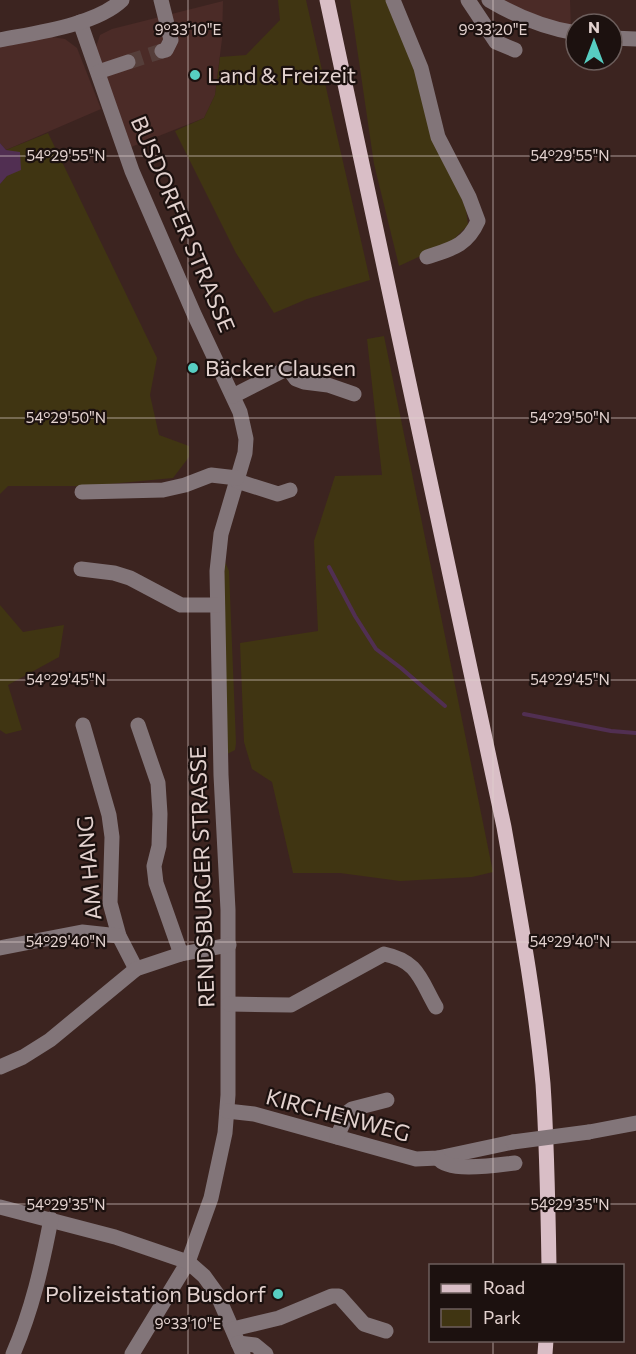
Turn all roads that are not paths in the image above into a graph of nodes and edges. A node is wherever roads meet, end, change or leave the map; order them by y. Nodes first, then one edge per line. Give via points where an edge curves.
1 (122, 0) edge
2 (161, 0) edge
3 (327, 0) edge
4 (393, 0) edge
5 (468, 0) edge
6 (489, 0) edge
7 (80, 22) junction
8 (564, 31) edge
9 (0, 40) edge
10 (515, 50) dead end
11 (162, 51) dead end
12 (128, 62) tunnel mouth
13 (98, 72) junction
14 (427, 257) dead end
15 (230, 390) junction
16 (354, 394) dead end
17 (237, 480) junction
18 (290, 490) dead end
19 (82, 492) dead end
20 (81, 570) dead end
21 (217, 605) junction
22 (83, 725) dead end
23 (138, 725) dead end
24 (119, 936) junction
25 (228, 945) junction
26 (0, 948) edge
27 (180, 954) junction
28 (136, 969) junction
29 (229, 1004) junction
30 (436, 1007) dead end
31 (0, 1067) edge
32 (387, 1100) dead end
33 (227, 1111) junction
34 (636, 1123) edge
35 (337, 1137) junction
36 (438, 1158) junction
37 (515, 1163) dead end
38 (0, 1207) edge
39 (51, 1219) junction
40 (188, 1262) junction
41 (549, 1264) edge
42 (386, 1331) dead end
43 (238, 1342) edge
44 (13, 1354) edge
45 (132, 1354) edge
46 (266, 1354) edge

1 - 7 street via 100,15
2 - 11 street via 171,40
3 - 41 main road via 504,827 528,963 543,1083
4 - 14 street via 422,68 438,137 478,221 472,234 459,246
5 - 10 street via 496,42
6 - 8 street via 514,15
7 - 9 street
7 - 13 street, BUSDORFER STRASSE
12 - 13 street
13 - 15 street, BUSDORFER STRASSE via 132,171
15 - 16 street via 288,368 304,382
15 - 17 street, RENDSBURGER STRASSE via 246,439
17 - 18 street via 278,494
17 - 19 street via 211,475 163,490
17 - 21 street, RENDSBURGER STRASSE via 218,551
20 - 21 street via 130,578 181,605
21 - 25 street, RENDSBURGER STRASSE
22 - 24 street, AM HANG via 109,815 110,903
23 - 27 street via 158,783 156,884
24 - 26 street via 82,932
24 - 28 street, AM HANG
25 - 27 street
25 - 29 street, RENDSBURGER STRASSE
27 - 28 street
28 - 31 street via 50,1040
29 - 30 street via 291,1005 384,954 412,965
29 - 33 street, RENDSBURGER STRASSE
32 - 35 street via 352,1108
33 - 35 street, KIRCHENWEG via 254,1114
33 - 40 street, RENDSBURGER STRASSE via 217,1177
34 - 36 street, KIRCHENWEG, bridge
35 - 36 street, KIRCHENWEG via 416,1159
36 - 37 street, KIRCHENWEG via 448,1166
38 - 39 street
39 - 40 street
39 - 44 street via 39,1277
40 - 43 street via 217,1294
40 - 45 street, RENDSBURGER STRASSE
42 - 43 street via 364,1324 339,1296 332,1296 279,1318
43 - 46 street via 255,1346

